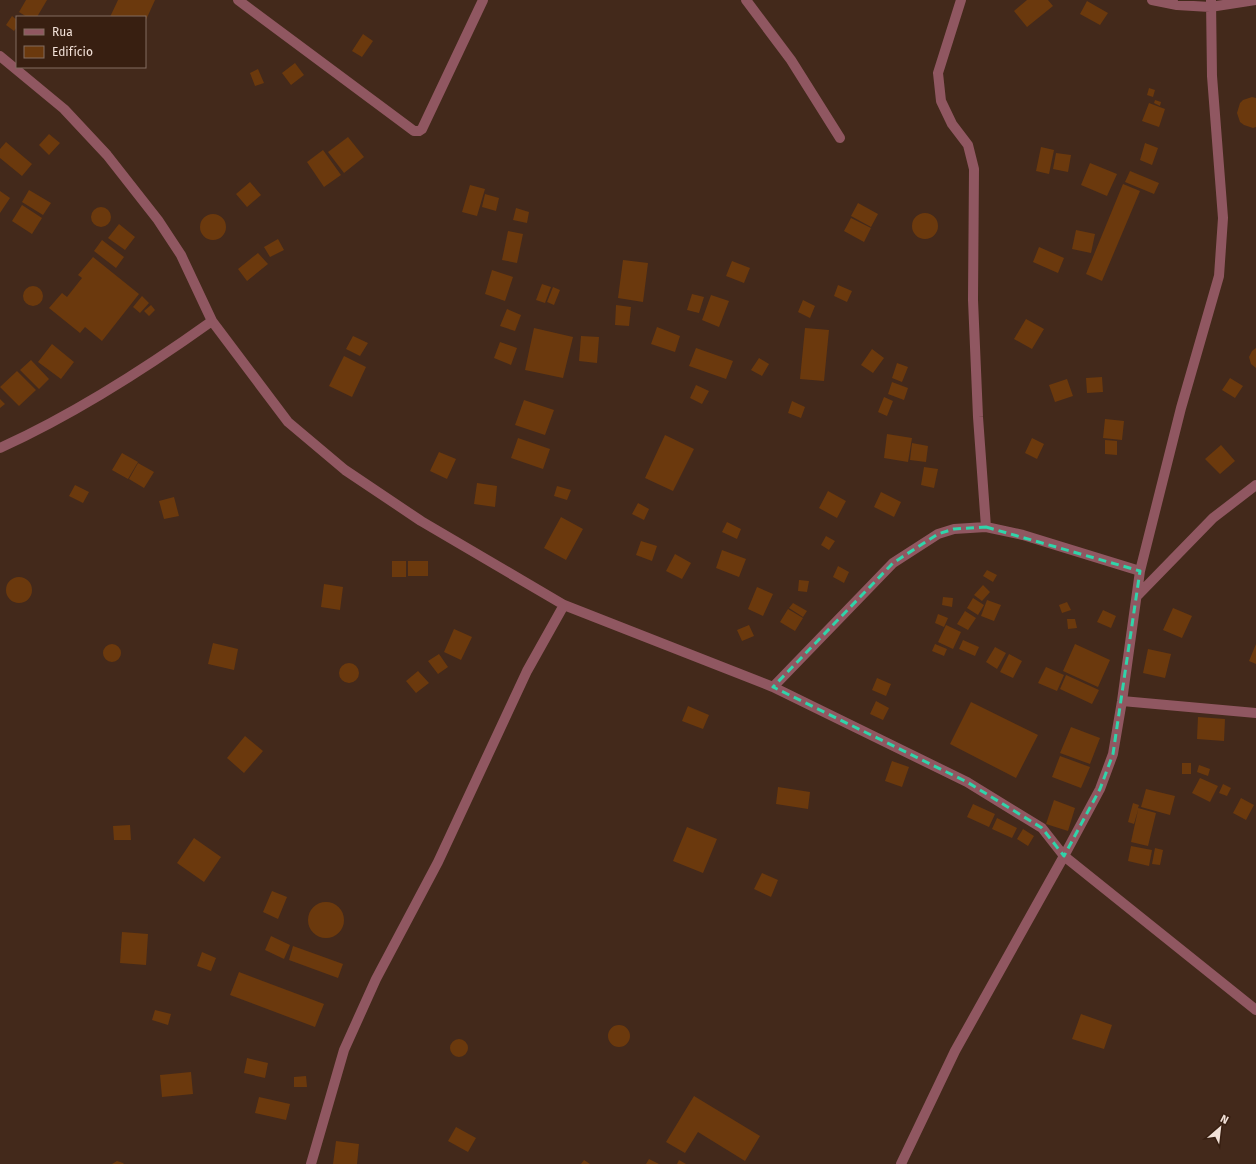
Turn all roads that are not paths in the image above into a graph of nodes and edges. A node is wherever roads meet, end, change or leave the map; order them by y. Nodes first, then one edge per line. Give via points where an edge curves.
1 (238, 0) edge
2 (483, 0) edge
3 (746, 0) edge
4 (961, 0) edge
5 (1152, 0) edge
6 (1256, 0) edge
7 (1210, 4) edge
8 (0, 56) edge
9 (840, 138) dead end
10 (212, 321) junction
11 (0, 448) edge
12 (1256, 484) edge
13 (986, 526) junction
14 (1140, 571) junction
15 (1137, 596) junction
16 (564, 605) junction
17 (773, 687) junction
18 (1122, 701) junction
19 (1256, 714) edge
20 (1064, 856) junction
21 (1256, 1010) edge
22 (311, 1164) edge
23 (901, 1164) edge

1 - 2 street via 414,130 419,131
3 - 9 street via 791,60
4 - 13 street via 938,72 941,101 952,124 968,145 974,169 973,300
5 - 7 street via 1177,5
6 - 7 street
7 - 14 street via 1212,76 1223,218 1219,276 1181,408
8 - 10 street via 64,109 107,155 158,220 181,255
10 - 11 street via 167,354 84,404
10 - 16 street via 288,422 345,470 421,521
12 - 15 street via 1213,518
13 - 14 street
13 - 17 street via 954,529 938,534 893,563
14 - 15 street
15 - 18 street
16 - 17 street
16 - 22 street via 527,671 438,862 376,979 344,1050
17 - 20 street via 967,782 1042,828
18 - 19 street
18 - 20 street via 1113,754 1100,789
20 - 21 street
20 - 23 street via 955,1051

